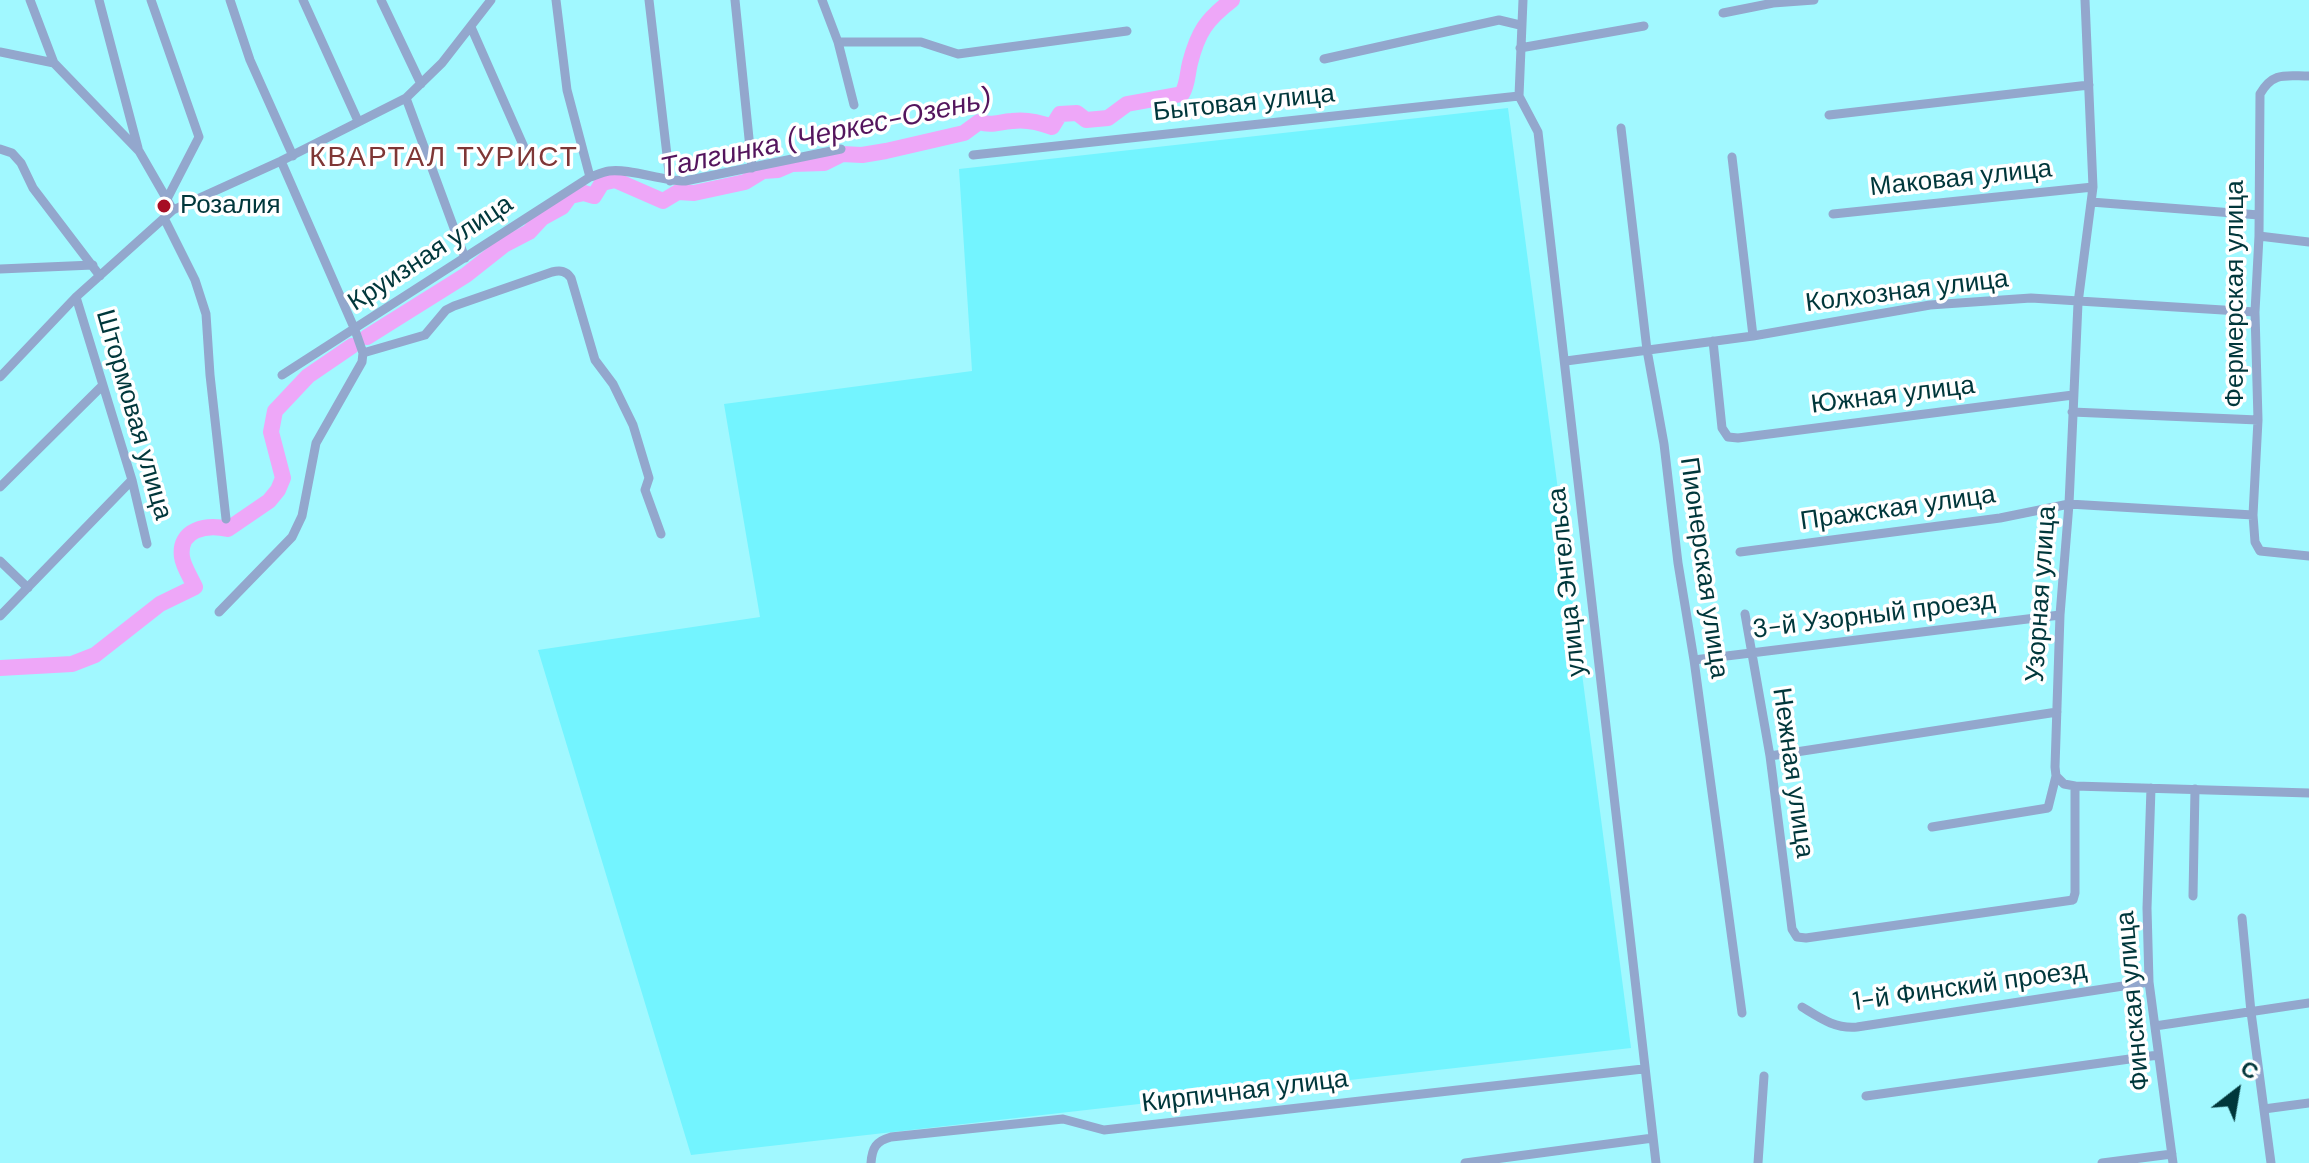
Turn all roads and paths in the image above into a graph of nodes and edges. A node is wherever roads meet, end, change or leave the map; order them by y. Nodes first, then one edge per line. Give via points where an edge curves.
1 (30, 0) edge
2 (99, 0) edge
3 (151, 0) edge
4 (230, 0) edge
5 (303, 0) edge
6 (381, 0) edge
7 (491, 0) edge
8 (556, 0) edge
9 (649, 0) edge
10 (735, 0) edge
11 (822, 0) edge
12 (1523, 0) edge
13 (1814, 0) edge
14 (2085, 0) edge
15 (1723, 13) dead end
16 (1520, 25) junction
17 (1644, 26) dead end
18 (471, 27) junction
19 (1127, 31) dead end
20 (838, 42) junction
21 (1520, 48) junction
22 (0, 52) edge
23 (1324, 59) dead end
24 (54, 63) junction
25 (2309, 76) edge
26 (421, 84) junction
27 (2089, 85) junction
28 (1519, 96) junction
29 (406, 98) junction
30 (854, 105) dead end
31 (1829, 115) dead end
32 (358, 121) junction
33 (1621, 128) dead end
34 (0, 149) edge
35 (841, 149) dead end
36 (139, 151) junction
37 (973, 155) dead end
38 (293, 156) junction
39 (1732, 157) dead end
40 (281, 161) junction
41 (531, 163) dead end
42 (752, 168) junction
43 (590, 177) junction
44 (670, 181) junction
45 (2093, 187) junction
46 (167, 199) junction
47 (2091, 202) junction
48 (173, 210) junction
49 (1833, 214) dead end
50 (2259, 215) junction
51 (164, 218) junction
52 (2259, 236) junction
53 (2309, 242) edge
54 (465, 258) junction
55 (93, 265) junction
56 (0, 269) edge
57 (100, 276) junction
58 (76, 297) junction
59 (2078, 303) junction
60 (2255, 312) junction
61 (355, 330) junction
62 (1753, 336) junction
63 (1713, 341) junction
64 (1647, 350) junction
65 (363, 353) junction
66 (1566, 361) junction
67 (282, 375) dead end
68 (0, 377) edge
69 (102, 386) junction
70 (2073, 395) junction
71 (2072, 412) junction
72 (2258, 420) junction
73 (132, 480) junction
74 (0, 487) edge
75 (2069, 504) junction
76 (2253, 515) junction
77 (226, 519) dead end
78 (661, 534) dead end
79 (147, 544) dead end
80 (1740, 552) dead end
81 (2309, 556) edge
82 (0, 561) edge
83 (28, 588) junction
84 (219, 612) dead end
85 (1745, 614) dead end
86 (2060, 615) junction
87 (0, 616) edge
88 (1751, 653) junction
89 (1694, 660) junction
90 (2057, 712) junction
91 (1770, 756) junction
92 (2056, 776) junction
93 (2075, 786) junction
94 (2151, 788) junction
95 (2195, 789) junction
96 (2309, 793) edge
97 (1932, 827) dead end
98 (2193, 896) dead end
99 (2242, 918) dead end
100 (2149, 982) junction
101 (2309, 1003) edge
102 (1802, 1007) dead end
103 (2251, 1012) junction
104 (1742, 1013) dead end
105 (2155, 1026) junction
106 (2158, 1055) junction
107 (1643, 1069) junction
108 (1764, 1076) dead end
109 (1866, 1096) dead end
110 (2309, 1103) edge
111 (2264, 1109) junction
112 (1653, 1138) junction
113 (2172, 1158) edge
114 (871, 1163) edge
115 (1465, 1163) edge
116 (1656, 1163) edge
117 (1758, 1163) edge
118 (2102, 1163) edge
119 (2271, 1163) edge

1 - 24 street
2 - 36 street
3 - 46 street via 199,137
4 - 38 street
5 - 32 street
6 - 26 street
7 - 18 street
8 - 43 street via 567,90
9 - 44 street
10 - 42 street
11 - 20 street
12 - 16 street, улица Энгельса
13 - 15 street
14 - 27 street, Узорная улица
16 - 21 street, улица Энгельса
16 - 23 street via 1499,20
17 - 21 street
18 - 26 street
18 - 41 street
19 - 20 street via 958,54 921,42
20 - 30 street
21 - 28 street, улица Энгельса
22 - 24 street
24 - 36 street
25 - 50 street, Фермерская улица via 2281,75 2267,81 2260,94
26 - 29 street
27 - 31 street
27 - 45 street, Узорная улица
28 - 37 street, Бытовая улица
28 - 66 street, улица Энгельса via 1538,132
29 - 32 street
29 - 54 street
32 - 38 street
33 - 64 street, Пионерская улица
34 - 55 street, Штормовая улица via 21,163 33,188
35 - 42 street, Круизная улица
36 - 46 street
38 - 40 street
39 - 62 street
40 - 48 street
40 - 61 street
42 - 44 street, Круизная улица
43 - 44 street, Круизная улица via 623,171
43 - 54 street, Круизная улица
45 - 47 street, Узорная улица
45 - 49 street, Маковая улица
46 - 48 street
47 - 50 street
47 - 59 street, Узорная улица
48 - 51 street
50 - 52 street, Фермерская улица
51 - 57 street
51 - 77 street via 206,314
52 - 53 street
52 - 60 street, Фермерская улица
54 - 61 street, Круизная улица
55 - 56 street
55 - 57 street, Штормовая улица
57 - 58 street
58 - 68 street
58 - 69 street, Штормовая улица
59 - 60 street, Колхозная улица
59 - 62 street, Колхозная улица via 2031,298 1930,305
59 - 70 street, Узорная улица
60 - 72 street, Фермерская улица
61 - 65 street
61 - 67 street, Круизная улица
62 - 63 street, Колхозная улица
63 - 64 street, Колхозная улица
63 - 70 street, Южная улица via 1722,428 1728,437
64 - 66 street, Колхозная улица
64 - 89 street, Пионерская улица
65 - 78 street via 425,335 454,306 552,272 567,272 595,360 633,425 649,478 645,490
65 - 84 street via 316,443 302,516 292,537
66 - 107 street, улица Энгельса
69 - 73 street, Штормовая улица
69 - 74 street
70 - 71 street, Узорная улица
71 - 72 street
71 - 75 street, Узорная улица
72 - 76 street, Фермерская улица
73 - 79 street, Штормовая улица
73 - 83 street
75 - 76 street, Пражская улица
75 - 80 street, Пражская улица via 1970,523
75 - 86 street, Узорная улица
76 - 81 street, Фермерская улица via 2260,551
82 - 83 street
83 - 87 street
85 - 88 street, Нежная улица
86 - 88 street, 3-й Узорный проезд
86 - 90 street, Узорная улица
88 - 89 street, 3-й Узорный проезд
88 - 91 street, Нежная улица
89 - 104 street, Пионерская улица
90 - 91 street
90 - 92 street, Узорная улица
91 - 93 street, Нежная улица via 1797,937 2073,900
92 - 93 street
92 - 97 street via 2048,808
93 - 94 street
94 - 95 street
94 - 100 street, Финская улица
95 - 96 street
95 - 98 street
99 - 103 street
100 - 102 street, 1-й Финский проезд via 1845,1028
100 - 105 street, Финская улица
101 - 103 street
103 - 105 street
103 - 111 street
105 - 106 street, Финская улица
106 - 109 street
106 - 113 street, Финская улица
107 - 112 street, улица Энгельса
107 - 114 street, Кирпичная улица via 1104,1130 1063,1119 891,1137 873,1147
108 - 117 street
110 - 111 street
111 - 119 street
112 - 115 street
112 - 116 street, улица Энгельса
113 - 118 street

